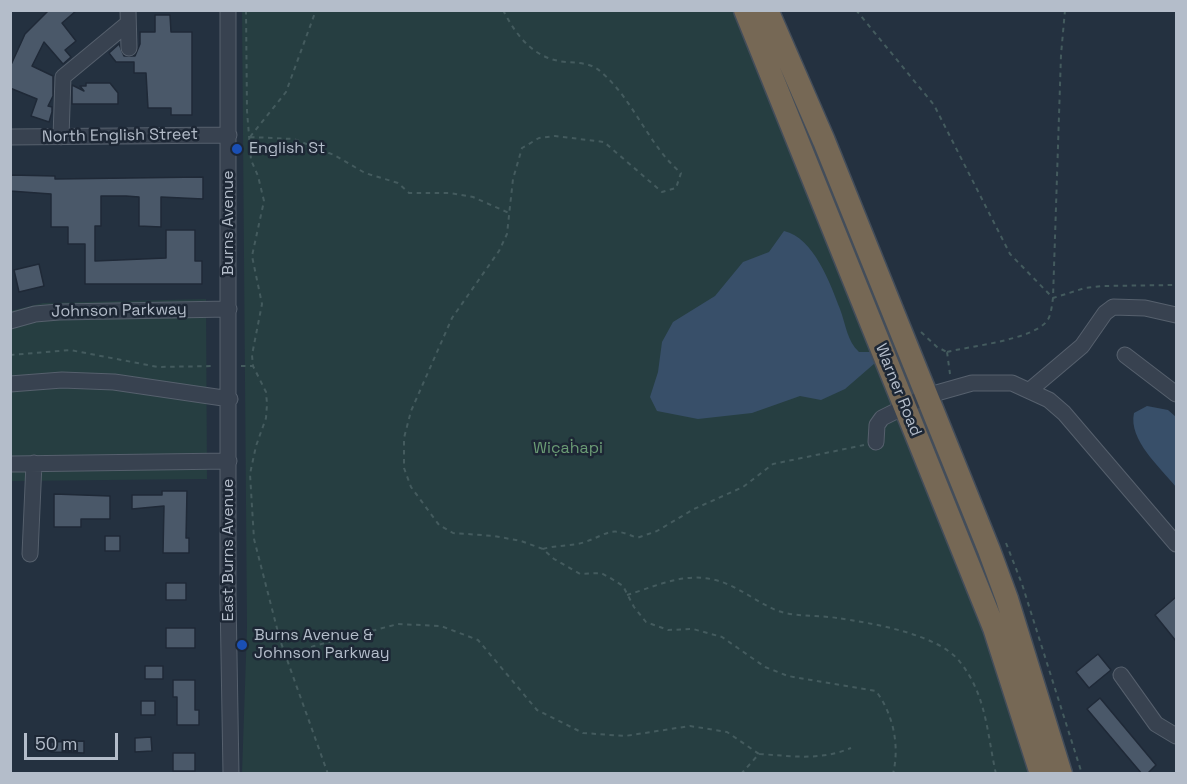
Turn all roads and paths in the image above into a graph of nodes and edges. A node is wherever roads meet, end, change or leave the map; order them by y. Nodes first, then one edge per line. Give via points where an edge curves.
1 (228, 10) edge
2 (246, 10) edge
3 (316, 10) edge
4 (502, 10) edge
5 (745, 10) edge
6 (767, 10) edge
7 (856, 10) edge
8 (1065, 10) edge
9 (128, 17) edge
10 (129, 48) dead end
11 (229, 135) junction
12 (10, 137) edge
13 (61, 137) junction
14 (250, 137) junction
15 (509, 213) junction
16 (1176, 285) edge
17 (1053, 298) junction
18 (229, 309) junction
19 (1176, 315) edge
20 (10, 321) edge
21 (946, 352) dead end
22 (10, 355) edge
23 (1125, 355) dead end
24 (217, 366) dead end
25 (242, 366) dead end
26 (253, 366) junction
27 (10, 384) edge
28 (1030, 390) junction
29 (1176, 394) edge
30 (926, 396) junction
31 (230, 399) junction
32 (905, 406) junction
33 (876, 441) joint
34 (229, 461) junction
35 (34, 463) junction
36 (10, 464) edge
37 (1176, 544) edge
38 (543, 549) junction
39 (30, 554) dead end
40 (627, 595) junction
41 (286, 657) junction
42 (1121, 675) dead end
43 (1176, 736) edge
44 (851, 748) dead end
45 (759, 754) junction
46 (231, 774) edge
47 (328, 774) edge
48 (741, 774) edge
49 (893, 774) edge
50 (996, 774) edge
51 (1041, 774) edge
52 (1061, 774) edge

1 - 11 street, Burns Avenue
2 - 14 path
3 - 14 path via 286,92
4 - 15 path via 524,44 542,57 582,63 601,71 661,154 681,173 676,188 662,192 604,142 539,138 522,148
5 - 32 highway, Warner Road
6 - 30 highway, Warner Road via 829,152
7 - 17 path via 934,105 1010,254
8 - 17 path
9 - 10 street
9 - 13 street via 63,77
11 - 13 street, North English Street
11 - 18 street, Burns Avenue
12 - 13 street, North English Street
14 - 15 path via 294,140 334,155 365,173 398,183 409,193 462,195
14 - 26 path via 250,160 264,201 252,256 262,304 253,344
15 - 38 path via 507,234 499,251 452,318 411,411 404,438 404,468 411,487 439,525 453,533 494,536
16 - 17 path via 1102,286
17 - 21 path via 1049,319 1038,329
18 - 20 street, Johnson Parkway via 59,312
18 - 31 street, Burns Avenue
19 - 28 street via 1145,308 1113,307 1082,346
22 - 24 path via 70,350 158,367
23 - 29 street
25 - 26 path
26 - 41 path via 266,392 267,404 250,474 254,539
27 - 31 street via 114,382
28 - 30 street via 1012,383 972,383
28 - 37 street via 1064,413
30 - 32 street
30 - 52 highway, Warner Road via 1007,599
31 - 34 street, East Burns Avenue
32 - 33 street via 880,420
32 - 51 highway, Warner Road via 994,628
33 - 38 path via 773,464 743,487 637,538 617,529 583,543
34 - 35 street
34 - 46 street, East Burns Avenue
35 - 36 street
35 - 39 street
38 - 40 path via 580,574 601,573 612,579 623,586
40 - 49 path via 646,622 668,630 693,629 722,637 765,667 789,676 876,691 894,731 897,757
40 - 50 path via 703,578 731,585 778,611 848,621 938,644 959,660 977,688 987,716
41 - 45 path via 398,624 441,626 478,640 537,710 583,733 625,736 690,726 727,732
41 - 47 path
42 - 43 street via 1156,724
44 - 45 path via 803,759
45 - 48 path

